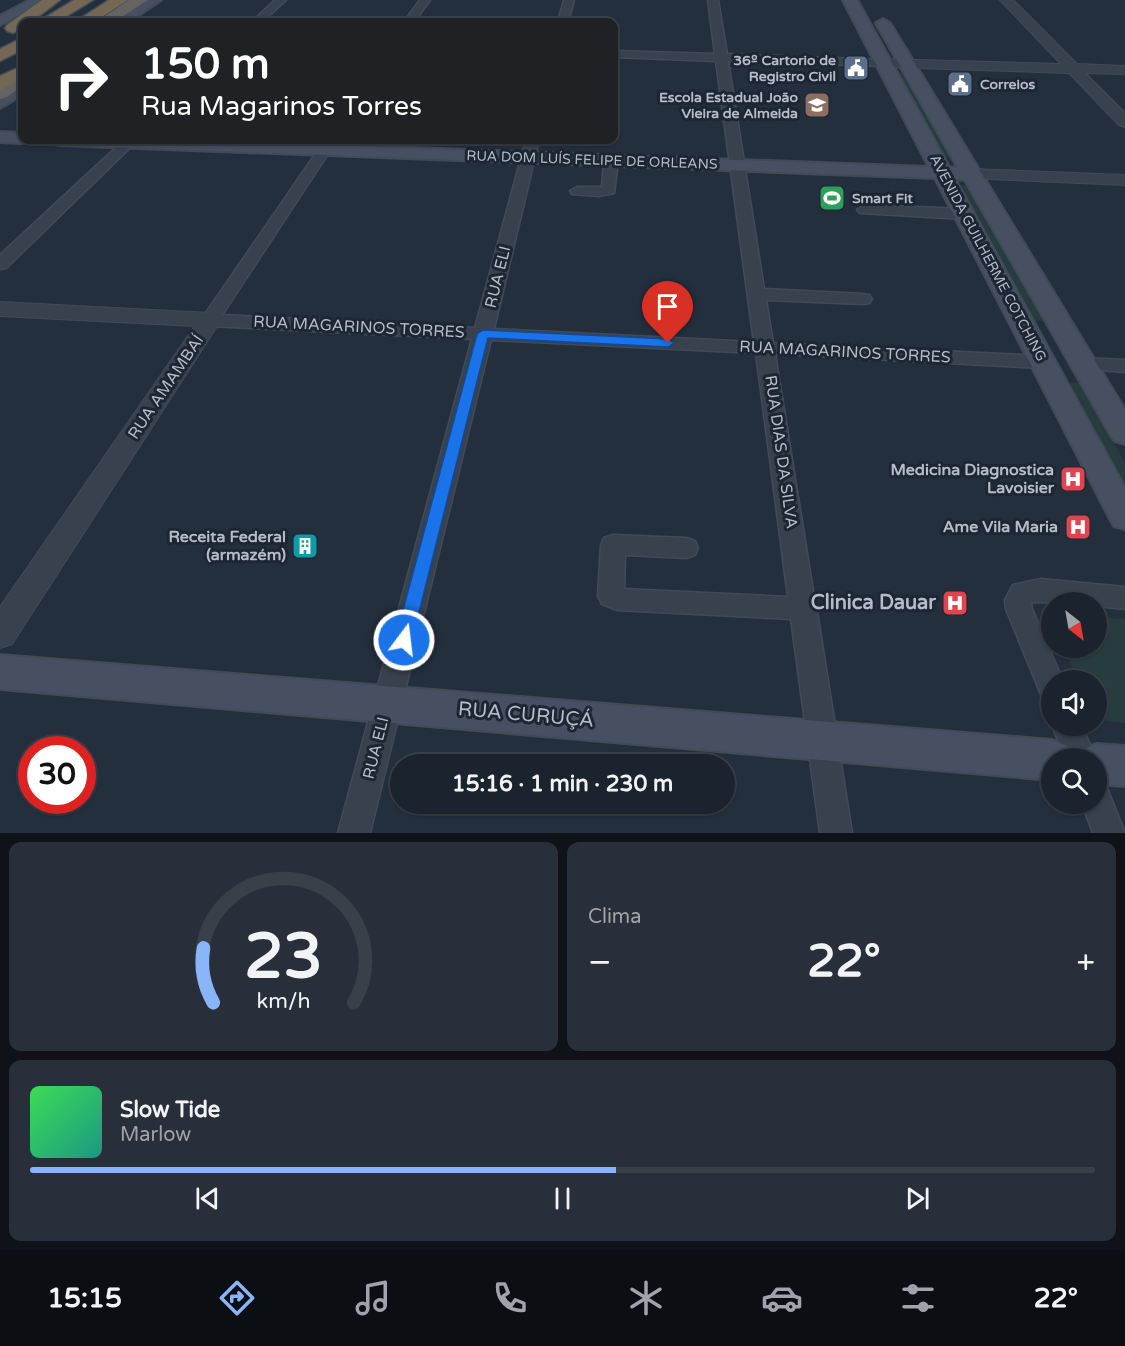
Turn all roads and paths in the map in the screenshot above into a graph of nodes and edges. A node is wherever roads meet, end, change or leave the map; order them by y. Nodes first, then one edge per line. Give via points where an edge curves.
1 (40, 0) edge
2 (52, 0) edge
3 (65, 0) edge
4 (85, 0) edge
5 (97, 0) edge
6 (106, 0) edge
7 (120, 0) edge
8 (140, 0) edge
9 (154, 0) edge
10 (281, 0) edge
11 (425, 0) edge
12 (569, 0) edge
13 (713, 0) edge
14 (850, 0) edge
15 (1006, 0) edge
16 (876, 12) dead end
17 (23, 18) edge
18 (27, 18) edge
19 (31, 18) edge
20 (53, 18) edge
21 (65, 18) edge
22 (74, 18) edge
23 (90, 18) edge
24 (114, 18) edge
25 (116, 18) edge
26 (261, 18) edge
27 (412, 18) edge
28 (564, 18) edge
29 (14, 27) edge
30 (18, 47) edge
31 (618, 54) edge
32 (0, 58) edge
33 (18, 58) edge
34 (722, 58) junction
35 (883, 63) junction
36 (907, 63) junction
37 (1072, 68) junction
38 (1125, 70) edge
39 (18, 73) edge
40 (18, 81) edge
41 (0, 84) edge
42 (18, 91) edge
43 (0, 93) edge
44 (0, 103) edge
45 (1125, 122) edge
46 (0, 137) edge
47 (18, 138) edge
48 (127, 144) edge
49 (278, 144) edge
50 (328, 145) edge
51 (531, 148) edge
52 (611, 161) junction
53 (739, 166) junction
54 (943, 173) junction
55 (973, 174) junction
56 (1125, 180) edge
57 (577, 191) dead end
58 (865, 210) dead end
59 (964, 214) junction
60 (0, 264) edge
61 (758, 294) junction
62 (863, 299) dead end
63 (0, 309) edge
64 (210, 320) junction
65 (483, 334) junction
66 (766, 348) junction
67 (1042, 362) junction
68 (1084, 364) junction
69 (1125, 366) edge
70 (1125, 434) edge
71 (1125, 517) edge
72 (686, 548) dead end
73 (1125, 598) edge
74 (805, 609) junction
75 (0, 634) edge
76 (1045, 670) edge
77 (0, 672) edge
78 (387, 702) junction
79 (823, 743) junction
80 (1041, 759) edge
81 (1107, 765) edge
82 (1125, 766) edge
83 (1102, 814) edge
84 (354, 833) edge
85 (836, 833) edge
86 (1109, 833) edge

1 - 17 main road
2 - 18 highway
3 - 19 highway
4 - 20 highway
5 - 21 highway
6 - 22 highway
7 - 23 highway
8 - 24 highway
9 - 25 main road
10 - 26 street
11 - 27 street
12 - 28 street
13 - 34 street, RUA DIAS DA SILVA
14 - 35 main road, AVENIDA GUILHERME COTCHING
15 - 37 street
16 - 36 main road, AVENIDA GUILHERME COTCHING
29 - 32 highway
30 - 32 highway
31 - 34 street
32 - 33 highway
34 - 35 street
34 - 53 street, RUA DIAS DA SILVA
35 - 36 street
35 - 54 main road, AVENIDA GUILHERME COTCHING
36 - 37 street
36 - 55 main road, AVENIDA GUILHERME COTCHING
37 - 38 street
37 - 45 street
39 - 41 highway
40 - 43 highway
42 - 44 main road
46 - 47 main road
48 - 60 street
49 - 50 main road, RUA DOM LUÍS FELIPE DE ORLEANS
50 - 51 main road, RUA DOM LUÍS FELIPE DE ORLEANS
50 - 64 street, RUA AMAMBAÍ
51 - 52 main road, RUA DOM LUÍS FELIPE DE ORLEANS
51 - 65 street, RUA ELI
52 - 53 main road, RUA DOM LUÍS FELIPE DE ORLEANS
52 - 57 street via 609,190
53 - 54 main road, RUA DOM LUÍS FELIPE DE ORLEANS
53 - 61 street, RUA DIAS DA SILVA
54 - 55 main road, RUA DOM LUÍS FELIPE DE ORLEANS
54 - 59 main road, AVENIDA GUILHERME COTCHING
55 - 56 street, RUA DOM LUÍS FELIPE DE ORLEANS
55 - 68 main road, AVENIDA GUILHERME COTCHING
58 - 59 street
59 - 67 main road, AVENIDA GUILHERME COTCHING
61 - 62 street
61 - 66 street, RUA DIAS DA SILVA
63 - 64 street, RUA MAGARINOS TORRES
64 - 65 street, RUA MAGARINOS TORRES
64 - 75 street, RUA AMAMBAÍ
65 - 66 street, RUA MAGARINOS TORRES
65 - 78 street, RUA ELI
66 - 67 street, RUA MAGARINOS TORRES
66 - 74 street, RUA DIAS DA SILVA
67 - 71 main road, AVENIDA GUILHERME COTCHING
68 - 69 street
68 - 70 main road, AVENIDA GUILHERME COTCHING
72 - 74 street via 614,544 611,597
73 - 76 street via 1041,590 1022,592 1019,609
74 - 79 street, RUA DIAS DA SILVA
77 - 78 main road, RUA CURUÇÁ
78 - 79 main road, RUA CURUÇÁ
78 - 84 street, RUA ELI
79 - 80 main road, RUA CURUÇÁ
79 - 85 street, RUA DIAS DA SILVA
81 - 82 main road
83 - 86 street

